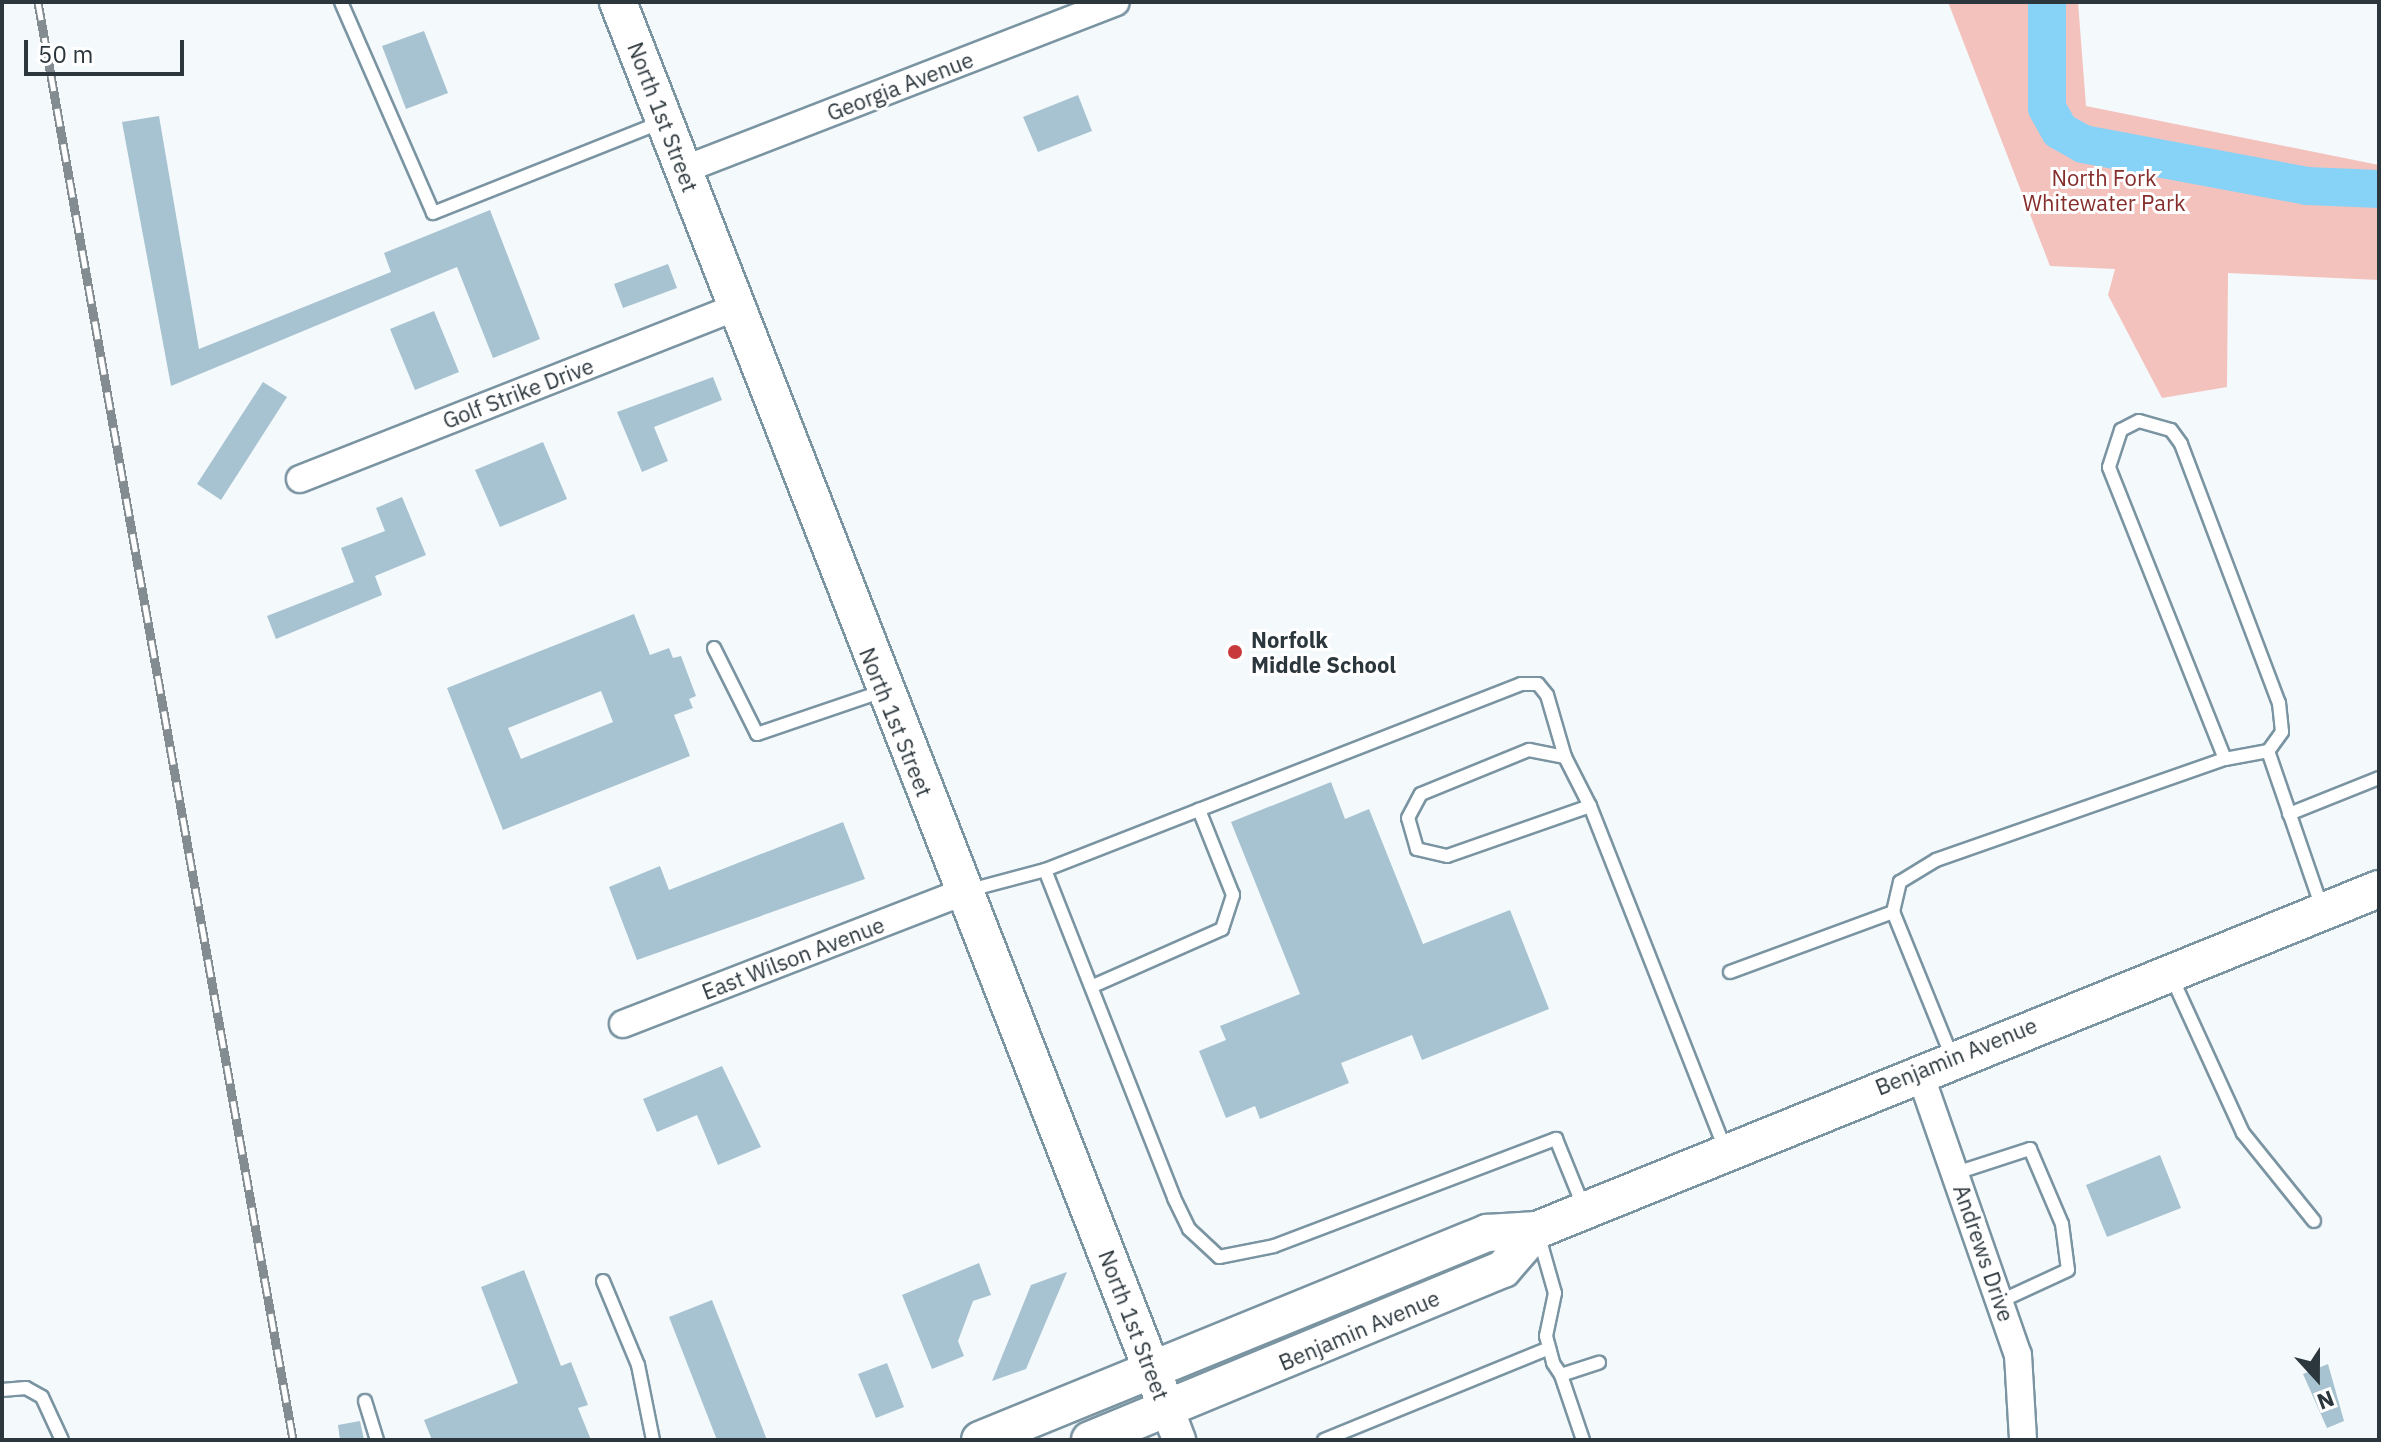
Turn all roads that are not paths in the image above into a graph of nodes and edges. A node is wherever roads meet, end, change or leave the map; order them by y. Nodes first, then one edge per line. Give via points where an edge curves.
1 (341, 2) edge
2 (618, 2) edge
3 (1105, 4) edge
4 (664, 121) junction
5 (683, 170) junction
6 (737, 307) junction
7 (300, 479) dead end
8 (714, 648) dead end
9 (883, 691) junction
10 (2268, 751) junction
11 (1565, 757) junction
12 (2225, 759) junction
13 (2379, 778) edge
14 (1590, 806) junction
15 (1199, 810) junction
16 (2289, 814) junction
17 (1045, 870) junction
18 (2379, 889) edge
19 (964, 892) junction
20 (2323, 911) junction
21 (1893, 912) junction
22 (1730, 972) dead end
23 (2169, 972) junction
24 (1093, 986) junction
25 (623, 1024) dead end
26 (1952, 1057) junction
27 (1919, 1071) junction
28 (1725, 1148) junction
29 (1956, 1173) junction
30 (1585, 1210) junction
31 (2314, 1221) dead end
32 (1537, 1230) junction
33 (603, 1281) dead end
34 (2001, 1301) junction
35 (1549, 1348) junction
36 (1599, 1363) dead end
37 (1153, 1372) junction
38 (1561, 1375) junction
39 (2, 1390) edge
40 (365, 1401) dead end
41 (1173, 1425) edge
42 (62, 1440) edge
43 (377, 1440) edge
44 (653, 1440) edge
45 (980, 1440) edge
46 (1090, 1440) edge
47 (1324, 1440) edge
48 (1583, 1440) edge
49 (2023, 1440) edge

1 - 4 lane via 433,213
2 - 4 main road, North 1st Street
3 - 5 street, Georgia Avenue
4 - 5 main road, North 1st Street
5 - 6 main road, North 1st Street
6 - 7 street, Golf Strike Drive
6 - 9 main road, North 1st Street
8 - 9 lane via 757,734
9 - 19 main road, North 1st Street
10 - 12 lane
10 - 12 lane via 2282,732 2279,703 2181,444 2157,422 2139,421 2121,430 2109,467
10 - 16 lane
11 - 14 lane
11 - 14 lane via 1529,750 1504,756 1421,794 1408,818 1417,849 1447,856
11 - 15 lane via 1547,695 1538,684 1521,684
12 - 21 lane via 1911,872
13 - 16 lane
14 - 28 lane
15 - 17 lane
15 - 24 lane via 1233,895 1222,929
16 - 20 lane
17 - 19 lane
17 - 24 lane
18 - 20 main road, Benjamin Avenue
19 - 25 street, East Wilson Avenue
19 - 37 main road, North 1st Street
20 - 23 main road, Benjamin Avenue
21 - 22 lane
21 - 26 lane
23 - 26 main road, Benjamin Avenue
23 - 31 lane via 2243,1133
24 - 30 lane via 1174,1198 1189,1229 1219,1257 1274,1246 1556,1139
26 - 27 main road, Benjamin Avenue
27 - 28 main road, Benjamin Avenue
27 - 29 street, Andrews Drive
28 - 30 main road, Benjamin Avenue
29 - 34 street, Andrews Drive
29 - 34 lane via 2030,1149 2062,1224 2068,1270
30 - 32 main road, Benjamin Avenue
32 - 35 lane via 1555,1293
32 - 37 main road, Benjamin Avenue via 1487,1233
32 - 41 main road, Benjamin Avenue via 1503,1269
33 - 44 lane via 638,1365
34 - 49 street, Andrews Drive via 2018,1355
35 - 38 lane
35 - 47 lane
36 - 38 lane
37 - 41 main road, North 1st Street
37 - 45 main road, Benjamin Avenue
38 - 48 lane
39 - 42 lane via 42,1397
40 - 43 lane
41 - 46 main road, Benjamin Avenue

